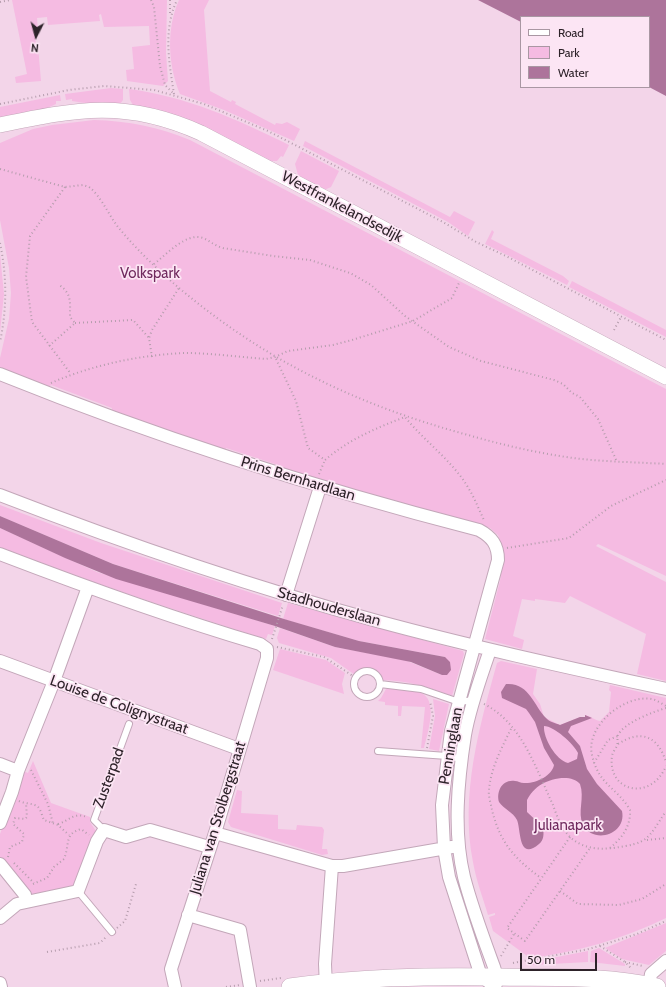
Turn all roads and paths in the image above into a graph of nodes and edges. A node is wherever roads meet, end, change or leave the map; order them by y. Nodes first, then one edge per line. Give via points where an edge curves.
1 (10, 0) edge
2 (151, 0) edge
3 (170, 0) edge
4 (177, 0) edge
5 (0, 2) edge
6 (170, 15) junction
7 (174, 95) junction
8 (0, 104) edge
9 (0, 125) edge
10 (0, 169) edge
11 (65, 187) junction
12 (0, 243) edge
13 (154, 264) junction
14 (461, 279) dead end
15 (59, 285) dead end
16 (179, 288) junction
17 (621, 316) junction
18 (413, 321) junction
19 (75, 323) junction
20 (614, 330) dead end
21 (149, 338) junction
22 (666, 340) edge
23 (0, 342) edge
24 (49, 346) junction
25 (152, 357) junction
26 (276, 357) junction
27 (0, 374) edge
28 (71, 374) junction
29 (666, 377) edge
30 (37, 389) junction
31 (405, 417) junction
32 (617, 462) junction
33 (666, 464) edge
34 (666, 480) edge
35 (320, 487) junction
36 (0, 495) edge
37 (492, 537) junction
38 (496, 549) junction
39 (0, 554) edge
40 (88, 587) junction
41 (286, 595) junction
42 (281, 613) dead end
43 (277, 627) dead end
44 (476, 646) junction
45 (267, 649) junction
46 (490, 650) junction
47 (0, 661) edge
48 (356, 678) junction
49 (54, 681) junction
50 (380, 684) junction
51 (666, 689) edge
52 (426, 690) junction
53 (474, 700) junction
54 (458, 702) junction
55 (666, 707) edge
56 (129, 724) dead end
57 (512, 728) junction
58 (618, 736) junction
59 (618, 744) junction
60 (239, 749) junction
61 (378, 751) dead end
62 (427, 755) junction
63 (447, 756) junction
64 (462, 759) junction
65 (666, 762) edge
66 (594, 763) junction
67 (0, 764) edge
68 (666, 766) edge
69 (19, 768) junction
70 (12, 792) junction
71 (26, 804) junction
72 (666, 811) edge
73 (94, 820) junction
74 (0, 823) edge
75 (53, 824) junction
76 (58, 824) junction
77 (104, 830) junction
78 (215, 833) junction
79 (69, 835) junction
80 (570, 837) junction
81 (666, 838) edge
82 (647, 840) junction
83 (97, 841) junction
84 (459, 846) junction
85 (209, 848) junction
86 (444, 848) junction
87 (590, 848) junction
88 (609, 848) junction
89 (0, 864) edge
90 (332, 866) junction
91 (541, 878) junction
92 (34, 884) junction
93 (666, 884) edge
94 (78, 891) junction
95 (560, 891) junction
96 (26, 898) junction
97 (188, 915) junction
98 (0, 918) edge
99 (666, 921) edge
100 (112, 932) dead end
101 (514, 933) junction
102 (600, 946) junction
103 (666, 961) edge
104 (631, 969) dead end
105 (490, 980) edge
106 (408, 982) edge
107 (666, 982) edge
108 (0, 983) edge
109 (326, 985) edge
110 (654, 986) edge
111 (1, 987) edge
112 (175, 987) edge
113 (250, 987) edge
114 (290, 987) edge
115 (433, 987) edge

1 - 5 path
2 - 7 path via 154,7 160,66 165,85
3 - 6 path
4 - 6 path
6 - 7 path via 168,60
7 - 8 path via 144,88 104,86 68,90
7 - 17 path via 268,131
9 - 29 street, Westfrankelandsedijk via 64,112 92,110 130,111 179,124
10 - 11 path
11 - 13 path via 83,185 93,190 118,226
11 - 24 path via 30,236 26,264 30,317
12 - 23 path via 5,267 6,296
13 - 16 path
13 - 18 path via 187,240 194,238 202,238 216,247 310,260 360,278
14 - 18 path via 452,298
15 - 19 path via 66,289 70,298 70,317
16 - 21 path
16 - 26 path via 230,328
17 - 20 path
17 - 22 path
18 - 26 path via 333,345 288,351
18 - 32 path via 444,344 466,355 563,384 580,397 598,419
19 - 21 path via 133,320
19 - 24 path
21 - 25 path
24 - 28 path
25 - 26 path via 184,353 266,359
25 - 28 path via 116,362
26 - 31 path via 314,379
26 - 31 path via 296,401 308,448 325,460 354,439
27 - 30 street, Prins Bernhardlaan
28 - 30 path
30 - 35 street, Prins Bernhardlaan via 197,448
31 - 32 path via 521,448 572,458
31 - 37 path via 469,489
32 - 33 path
34 - 38 path via 611,506 568,538
35 - 37 street, Prins Bernhardlaan via 479,530
35 - 41 street
36 - 41 street, Stadhouderslaan via 112,538
37 - 38 street
38 - 44 street via 498,560
39 - 40 street
40 - 45 street via 260,644
40 - 49 street
41 - 44 street, Stadhouderslaan
42 - 43 path
44 - 46 street, Stadhouderslaan
44 - 54 street, Penninglaan
45 - 48 path via 280,646 324,657
45 - 60 street, Juliana van Stolbergstraat via 267,658
46 - 51 street, Stadhouderslaan
46 - 53 street, Penninglaan
47 - 49 street, Louise de Colignystraat
48 - 50 lane via 362,673 372,672
48 - 50 lane via 356,690 363,696 368,697 377,693
49 - 60 street, Louise de Colignystraat
49 - 69 street
50 - 52 lane
52 - 54 lane
52 - 62 path via 433,716
53 - 54 lane
53 - 57 path via 492,708
53 - 64 street, Penninglaan via 465,734
54 - 63 street, Penninglaan
55 - 58 path via 636,720
55 - 66 path via 652,699 621,706 606,718 593,736 591,753
56 - 73 lane, Zusterpad
57 - 80 path via 527,748 561,824
57 - 91 path via 496,761 489,798 499,832 510,851
58 - 59 path
58 - 66 path via 608,740
59 - 65 path via 633,736 648,738 659,744
59 - 68 path via 612,754 613,769 618,779 629,787 650,787 660,779
60 - 78 street, Juliana van Stolbergstraat
61 - 62 lane
62 - 63 lane
63 - 64 lane
63 - 86 street, Penninglaan via 442,805
64 - 84 street, Penninglaan via 458,805
66 - 88 path via 603,781 630,810 628,826
67 - 69 street
69 - 70 street
69 - 75 path via 29,768 35,777 48,804
70 - 71 path via 19,801
70 - 74 street
71 - 75 path via 33,804 39,808 44,820
71 - 92 path via 28,817 15,818 13,821 24,834 24,838 22,842 10,847 8,858
72 - 82 path
73 - 76 path via 73,816
73 - 77 lane, Zusterpad
75 - 76 path
76 - 79 path
77 - 83 street
77 - 85 street via 126,837 150,830
78 - 85 street, Juliana van Stolbergstraat
78 - 90 street
79 - 83 path via 82,829
79 - 92 path via 64,859 54,867 47,878
80 - 87 path
80 - 91 path
81 - 82 path
82 - 88 path
83 - 94 street
84 - 86 street
84 - 105 street, Penninglaan
85 - 97 street, Juliana van Stolbergstraat
86 - 90 street
86 - 105 street, Penninglaan via 448,877
87 - 88 path
87 - 95 path
89 - 96 street
90 - 109 street via 325,964
91 - 101 path via 507,928
92 - 96 path
93 - 95 path via 642,899 619,905 582,904
94 - 96 street
94 - 100 lane
95 - 101 path via 525,941
96 - 98 street
97 - 112 street, Juliana van Stolbergstraat via 171,970
97 - 113 street via 240,930
99 - 102 path
101 - 105 path
102 - 104 path via 625,962
102 - 105 path
103 - 110 street via 651,974
105 - 106 main road
105 - 110 main road via 581,979
105 - 115 main road
106 - 109 main road
107 - 110 street
108 - 111 street
109 - 114 main road

